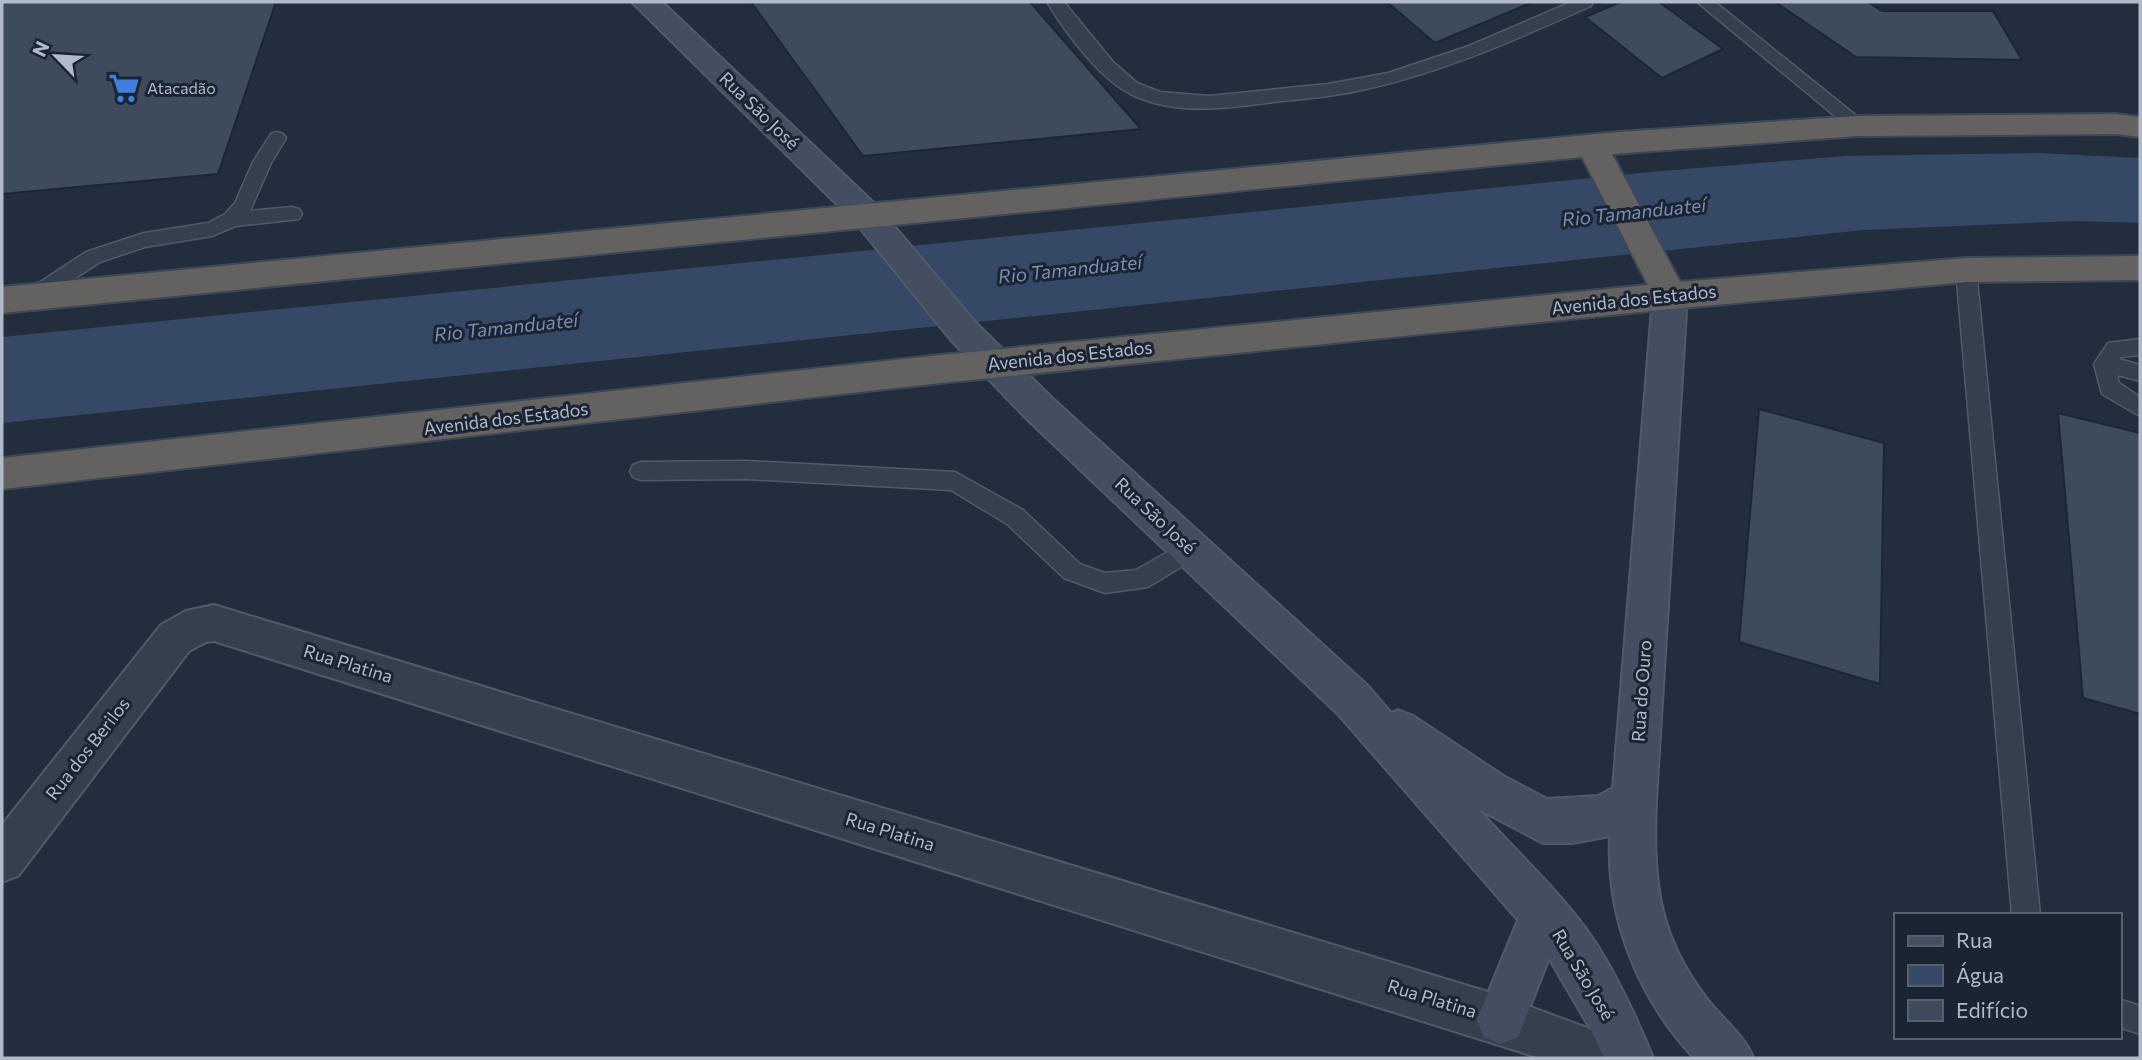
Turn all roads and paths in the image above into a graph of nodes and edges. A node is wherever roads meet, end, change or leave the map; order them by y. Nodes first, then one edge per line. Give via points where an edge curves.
1 (646, 2) edge
2 (1055, 2) edge
3 (1585, 2) edge
4 (1705, 2) edge
5 (1858, 126) junction
6 (2140, 127) edge
7 (1592, 146) junction
8 (271, 161) dead end
9 (292, 214) dead end
10 (232, 219) junction
11 (878, 227) junction
12 (2140, 268) edge
13 (1966, 270) junction
14 (1661, 280) junction
15 (17, 299) edge
16 (2140, 347) edge
17 (995, 364) junction
18 (2104, 364) junction
19 (2140, 373) edge
20 (2140, 407) edge
21 (641, 471) dead end
22 (2, 474) edge
23 (1191, 549) junction
24 (175, 638) joint
25 (1353, 700) junction
26 (1634, 800) junction
27 (2, 860) edge
28 (1544, 913) junction
29 (2026, 913) edge
30 (2121, 1014) edge
31 (1501, 1020) junction
32 (2140, 1020) edge
33 (1605, 1058) edge
34 (1629, 1058) edge
35 (1729, 1058) edge

1 - 11 main road, Rua São José
2 - 3 lane via 1120,80 1142,93 1198,101 1238,101 1360,85 1439,63
4 - 5 lane
5 - 6 highway
5 - 7 highway
7 - 11 highway
7 - 14 highway
8 - 10 lane
9 - 10 lane
10 - 15 lane via 212,229 144,240 93,257
11 - 15 highway
11 - 17 main road, Rua São José
12 - 13 highway, Avenida dos Estados
13 - 14 highway, Avenida dos Estados
13 - 29 lane
14 - 17 highway, Avenida dos Estados
14 - 26 main road, Rua do Ouro
16 - 18 lane via 2115,349
17 - 22 highway, Avenida dos Estados
17 - 23 main road, Rua São José
18 - 19 lane
18 - 20 lane via 2109,388
21 - 23 lane via 746,470 955,481 1015,517 1072,572 1105,583 1139,580
23 - 25 main road, Rua São José
24 - 27 street, Rua dos Berilos
24 - 31 street, Rua Platina via 200,624 214,623
25 - 26 main road via 1490,792 1544,821 1603,817
25 - 28 main road, Rua São José
26 - 35 main road, Rua do Ouro via 1632,872 1645,935 1673,995
28 - 31 main road
28 - 34 main road, Rua São José via 1577,959
30 - 32 lane
31 - 33 street, Rua Platina

